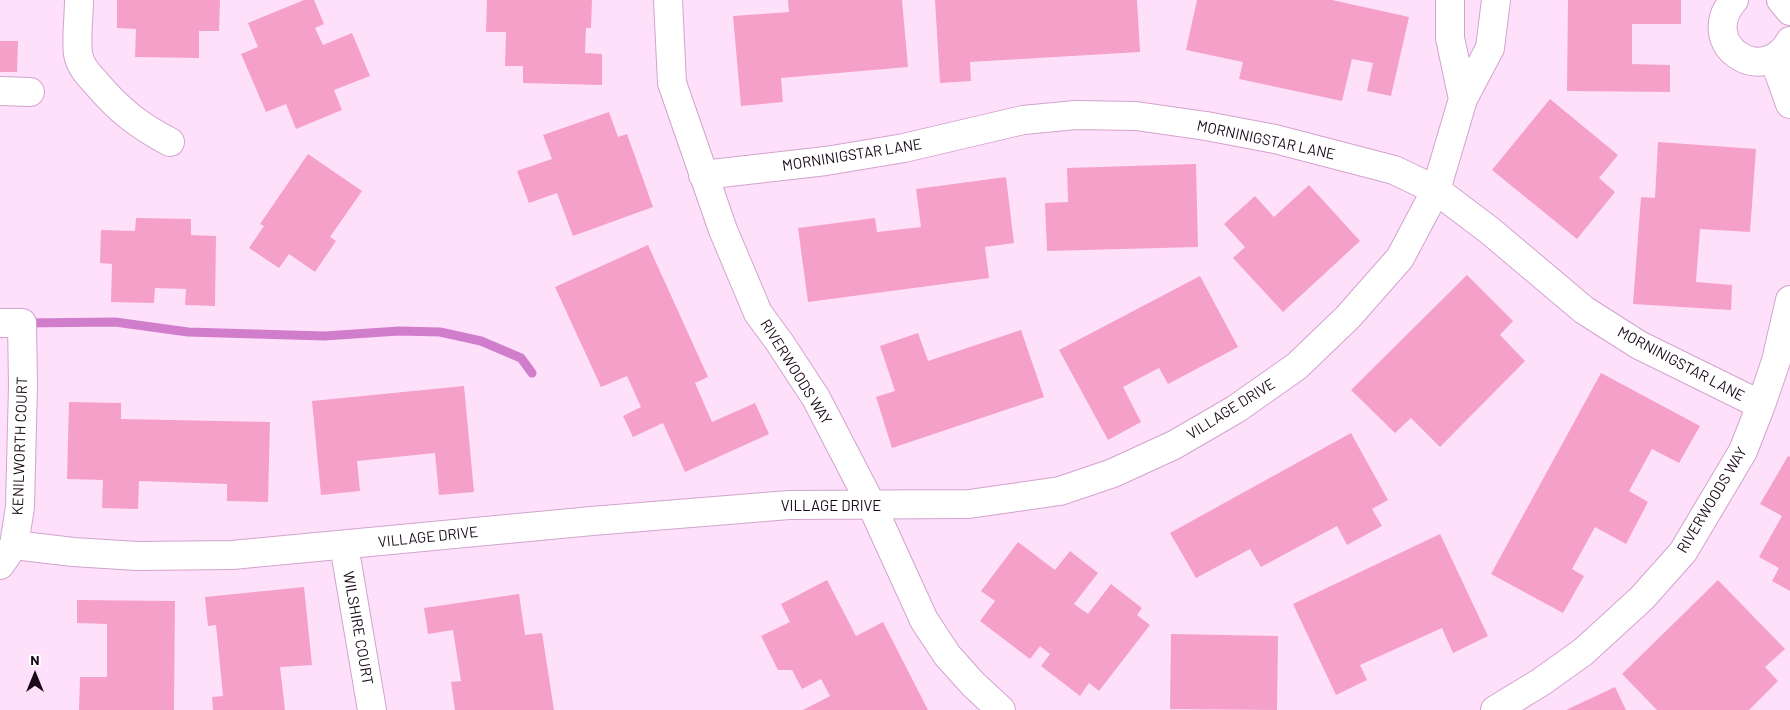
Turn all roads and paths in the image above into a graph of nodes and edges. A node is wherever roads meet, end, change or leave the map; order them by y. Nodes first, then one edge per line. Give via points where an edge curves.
1 (79, 0) edge
2 (668, 0) edge
3 (1450, 0) edge
4 (1496, 0) edge
5 (1734, 0) edge
6 (1781, 0) edge
7 (1790, 11) edge
8 (1782, 50) edge
9 (0, 91) edge
10 (30, 92) dead end
11 (1463, 99) junction
12 (1790, 104) edge
13 (170, 142) dead end
14 (703, 176) junction
15 (1436, 190) junction
16 (1790, 300) edge
17 (11, 323) edge
18 (1762, 406) junction
19 (872, 506) junction
20 (344, 545) junction
21 (7, 555) edge
22 (372, 710) edge
23 (1000, 710) edge
24 (1495, 710) edge

1 - 13 street via 78,53 84,68 126,116
2 - 14 street, RIVERWOODS WAY via 672,83
3 - 11 street, VILLAGE DRIVE via 1450,38
4 - 11 street, VILLAGE DRIVE via 1490,48
5 - 8 street via 1726,8 1722,20 1725,42 1733,53 1744,60 1756,62
6 - 7 street
8 - 12 street
9 - 10 street
11 - 15 street, VILLAGE DRIVE
14 - 15 street, MORNINIGSTAR LANE via 826,162 904,148 1023,120 1076,115 1136,116 1275,139 1394,170
14 - 19 street, RIVERWOODS WAY via 758,313 816,398
15 - 18 street, MORNINIGSTAR LANE via 1584,310 1638,345
15 - 19 street, VILLAGE DRIVE via 1400,258 1348,317 1304,360 1236,409 1174,445 1113,473 1060,490 969,504
16 - 18 street, RIVERWOODS WAY
17 - 21 street, KENILWORTH COURT via 23,385 20,508
18 - 24 street, RIVERWOODS WAY via 1744,451 1717,497 1683,552 1648,592 1582,652
19 - 20 street, VILLAGE DRIVE via 789,505 592,520
19 - 23 street, RIVERWOODS WAY via 924,620 947,655
20 - 21 street, VILLAGE DRIVE via 232,555 137,556 73,552
20 - 22 street, WILSHIRE COURT

